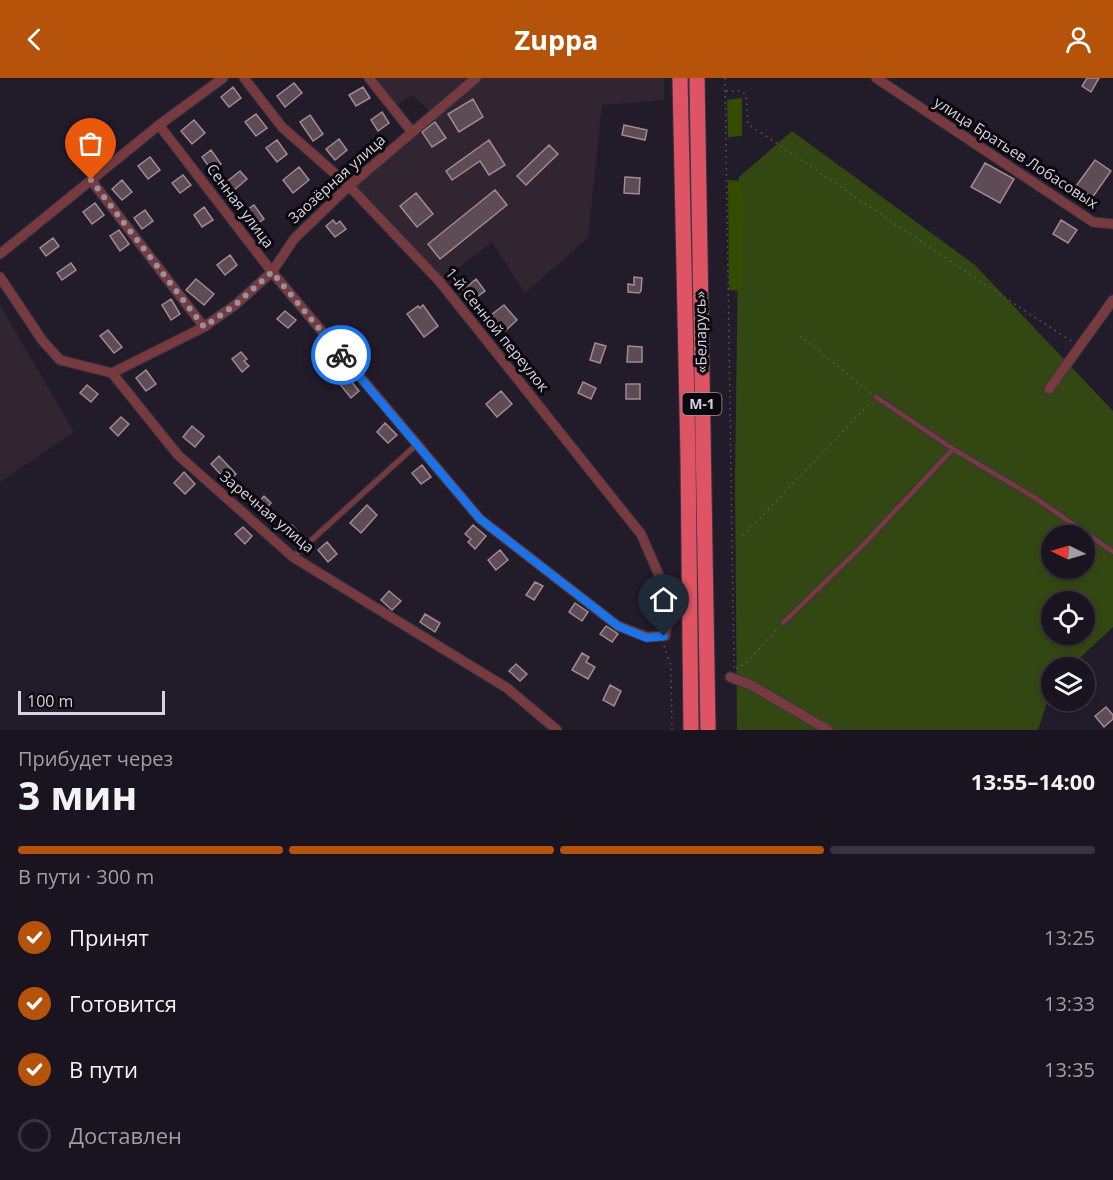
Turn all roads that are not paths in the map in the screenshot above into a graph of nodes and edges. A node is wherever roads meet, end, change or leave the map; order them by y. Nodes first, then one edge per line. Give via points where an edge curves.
1 (223, 78) edge
2 (244, 78) edge
3 (369, 78) edge
4 (476, 78) edge
5 (680, 78) edge
6 (697, 78) edge
7 (876, 78) edge
8 (159, 125) junction
9 (412, 132) junction
10 (91, 180) junction
11 (349, 186) junction
12 (1113, 224) edge
13 (0, 254) edge
14 (272, 272) junction
15 (0, 277) edge
16 (1113, 300) edge
17 (204, 327) junction
18 (112, 373) junction
19 (1049, 389) dead end
20 (876, 397) road end
21 (416, 445) junction
22 (953, 449) junction
23 (1113, 552) edge
24 (292, 557) junction
25 (783, 623) road end
26 (663, 636) joint
27 (730, 677) dead end
28 (557, 730) edge
29 (691, 730) edge
30 (708, 730) edge
31 (828, 730) edge

1 - 8 street
2 - 11 street, 1-й Сенной переулок via 282,127
3 - 9 street
4 - 9 street, Заозёрная улица
5 - 29 highway, «Беларусь» / М-1
6 - 30 highway, «Беларусь» / М-1
7 - 12 street, улица Братьев Лобасовых via 1093,222
8 - 10 street
8 - 14 street, Сенная улица
9 - 11 street, Заозёрная улица
10 - 13 street
10 - 17 street
11 - 14 street, Заозёрная улица via 294,239
11 - 26 street, 1-й Сенной переулок via 440,282 641,534 661,580 669,613
14 - 17 street, Заозёрная улица
14 - 21 street, Сенная улица
15 - 18 street via 60,360
16 - 19 street
17 - 18 street, Заозёрная улица
18 - 24 street, Заречная улица via 178,455
20 - 22 lane
21 - 24 lane
21 - 26 street, Сенная улица via 480,519 618,626 647,638
22 - 23 lane
22 - 25 lane
24 - 28 street, Заречная улица via 507,688
27 - 31 street

